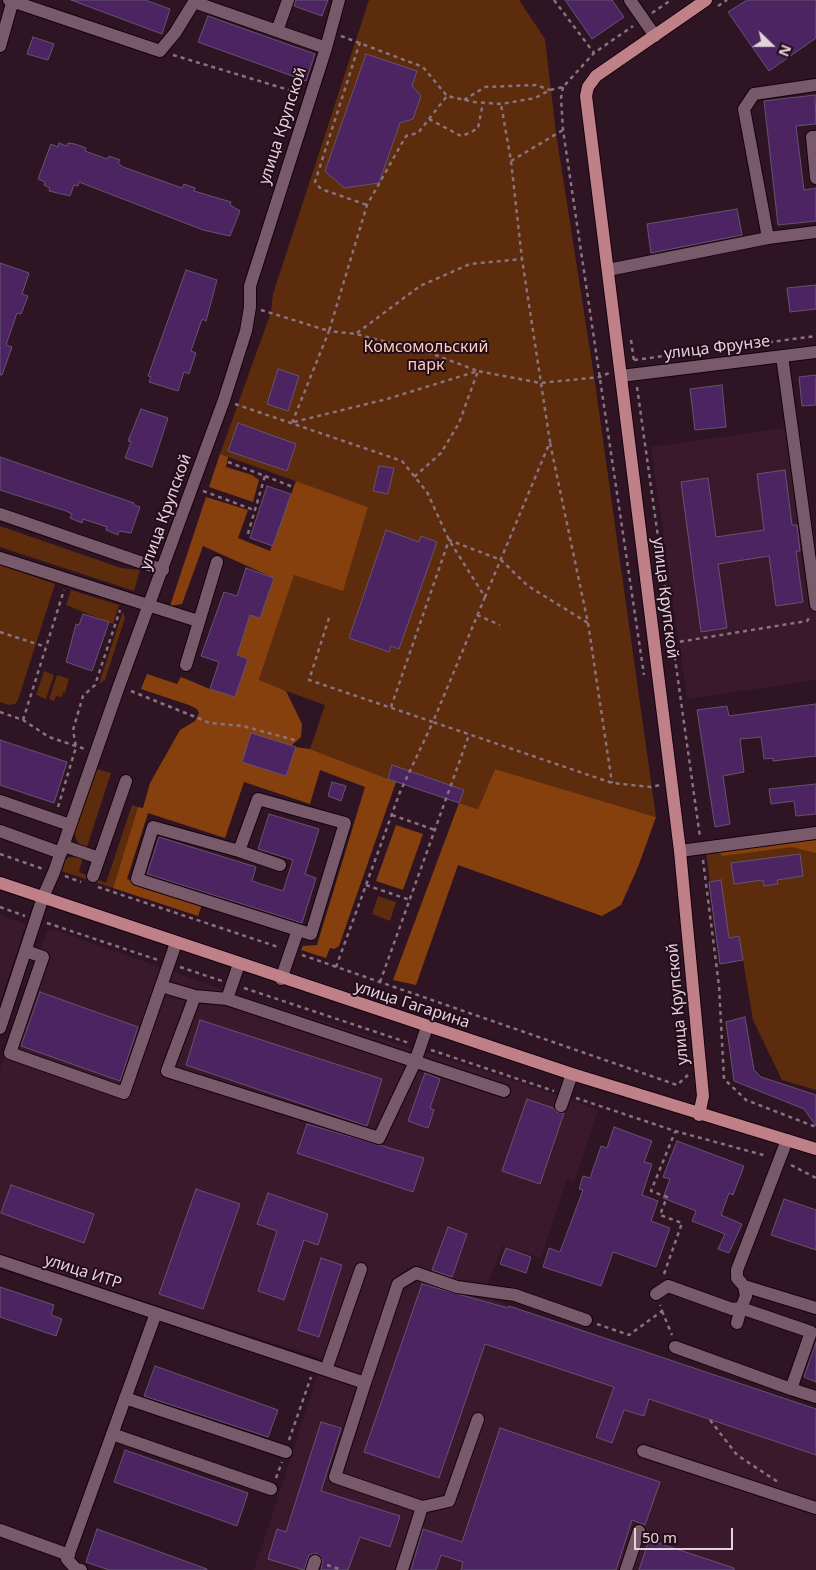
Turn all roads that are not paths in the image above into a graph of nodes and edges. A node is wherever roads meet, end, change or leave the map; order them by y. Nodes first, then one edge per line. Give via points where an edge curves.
1 (11, 0) edge
2 (288, 0) edge
3 (339, 0) edge
4 (630, 0) edge
5 (708, 5) edge
6 (277, 31) junction
7 (655, 36) junction
8 (0, 46) edge
9 (326, 48) junction
10 (816, 84) edge
11 (816, 137) edge
12 (816, 178) edge
13 (816, 232) edge
14 (768, 238) junction
15 (608, 270) junction
16 (816, 352) edge
17 (782, 356) junction
18 (617, 374) junction
19 (0, 514) edge
20 (0, 558) edge
21 (217, 562) dead end
22 (163, 570) junction
23 (149, 606) junction
24 (814, 609) edge
25 (198, 621) junction
26 (186, 665) dead end
27 (126, 781) dead end
28 (0, 801) edge
29 (70, 825) junction
30 (0, 831) edge
31 (816, 833) edge
32 (62, 849) junction
33 (239, 851) junction
34 (680, 851) junction
35 (99, 858) junction
36 (280, 866) dead end
37 (90, 881) road end
38 (0, 883) edge
39 (43, 897) junction
40 (298, 930) junction
41 (176, 942) junction
42 (26, 951) junction
43 (239, 964) junction
44 (281, 979) junction
45 (161, 986) junction
46 (195, 996) junction
47 (227, 999) junction
48 (427, 1026) junction
49 (0, 1028) edge
50 (415, 1062) junction
51 (572, 1074) junction
52 (504, 1091) dead end
53 (563, 1100) road end
54 (699, 1115) junction
55 (787, 1140) junction
56 (816, 1150) edge
57 (0, 1261) edge
58 (360, 1269) dead end
59 (744, 1286) junction
60 (656, 1294) road end
61 (741, 1308) junction
62 (816, 1308) edge
63 (156, 1313) junction
64 (586, 1320) road end
65 (737, 1323) dead end
66 (814, 1333) edge
67 (676, 1347) road end
68 (320, 1368) junction
69 (366, 1383) junction
70 (791, 1389) junction
71 (125, 1398) junction
72 (816, 1398) edge
73 (478, 1419) dead end
74 (112, 1434) junction
75 (643, 1451) dead end
76 (286, 1452) road end
77 (271, 1489) road end
78 (422, 1507) junction
79 (816, 1508) edge
80 (0, 1530) edge
81 (639, 1531) dead end
82 (69, 1555) junction
83 (81, 1570) edge
84 (402, 1570) edge
85 (626, 1570) edge

1 - 6 street via 160,51 194,2
1 - 8 street
2 - 6 street
3 - 9 street, улица Крупской
4 - 7 street
5 - 7 main road
6 - 9 street
7 - 15 main road, улица Крупской via 596,76 588,86 586,96
9 - 22 street, улица Крупской via 253,277 246,331
10 - 14 street via 754,94 744,109
11 - 12 street via 812,137
13 - 14 street
14 - 15 street
15 - 18 main road, улица Крупской
16 - 17 street, улица Фрунзе
17 - 18 street, улица Фрунзе
17 - 24 street
18 - 34 main road, улица Крупской
19 - 22 street
20 - 23 street
21 - 25 street
22 - 23 street, улица Крупской
23 - 25 street
23 - 29 street, улица Крупской
25 - 26 street
27 - 35 street
28 - 29 street
29 - 32 street, улица Крупской
30 - 32 street via 48,848
31 - 34 street
32 - 35 street
32 - 39 street, улица Крупской
33 - 36 street
33 - 40 street via 258,799 345,823 311,934
33 - 40 street via 153,827 137,879
34 - 54 main road, улица Крупской via 703,1096
35 - 37 street
38 - 39 main road, улица Гагарина
39 - 41 main road, улица Гагарина
39 - 42 street, улица Крупской
40 - 44 street
41 - 43 main road, улица Гагарина
41 - 45 street
42 - 45 street via 42,957 10,1053 124,1093
42 - 49 street, улица Крупской
43 - 44 main road, улица Гагарина
43 - 47 street
44 - 48 main road, улица Гагарина
45 - 46 street
46 - 47 street
46 - 50 street via 167,1072 380,1138
47 - 50 street
48 - 50 street
48 - 51 main road, улица Гагарина
50 - 52 street
51 - 53 street
51 - 54 main road, улица Гагарина
54 - 55 main road, улица Гагарина
55 - 56 main road, улица Гагарина
55 - 59 street via 737,1270
57 - 63 street, улица ИТР
58 - 68 street
59 - 61 street via 746,1296
59 - 62 street
60 - 61 street via 668,1286 732,1309
61 - 65 street
61 - 66 street
63 - 68 street, улица ИТР
63 - 71 street
64 - 69 street via 515,1295 457,1287 416,1273 398,1284
66 - 70 street
67 - 70 street
68 - 69 street, улица ИТР
69 - 78 street via 335,1477
70 - 72 street
71 - 74 street
71 - 76 street
73 - 78 street via 450,1501
74 - 77 street
74 - 82 street
75 - 79 street
78 - 84 street
80 - 82 street
81 - 85 street
82 - 83 street via 67,1559

